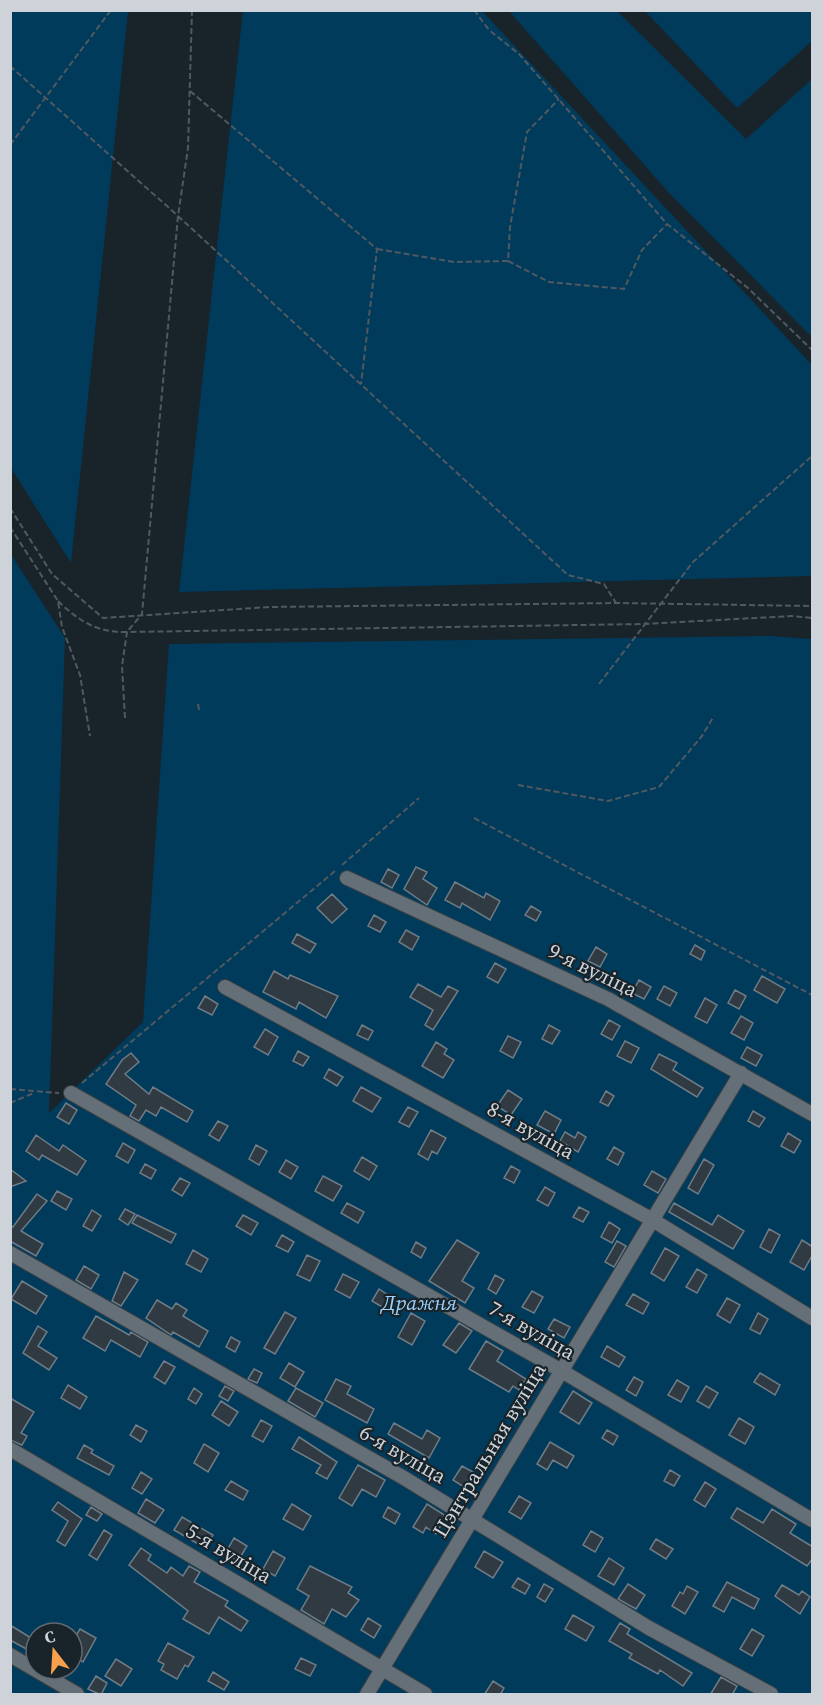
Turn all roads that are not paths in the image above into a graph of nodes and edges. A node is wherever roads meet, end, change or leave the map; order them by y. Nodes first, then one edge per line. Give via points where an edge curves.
1 (347, 878) dead end
2 (225, 987) dead end
3 (741, 1073) junction
4 (71, 1093) road end
5 (813, 1114) edge
6 (651, 1219) junction
7 (10, 1253) edge
8 (813, 1318) edge
9 (560, 1370) junction
10 (10, 1449) edge
11 (472, 1520) junction
12 (813, 1520) edge
13 (10, 1655) edge
14 (381, 1669) junction
15 (77, 1695) edge
16 (367, 1695) edge
17 (425, 1695) edge
18 (771, 1695) edge

1 - 3 street, 9-я вуліца via 608,999
2 - 6 street, 8-я вуліца
3 - 5 street, 9-я вуліца
3 - 6 street, Цэнтральная вуліца
4 - 9 street, 7-я вуліца
6 - 8 street, 8-я вуліца
6 - 9 street, Цэнтральная вуліца
7 - 11 street, 6-я вуліца
9 - 11 street, Цэнтральная вуліца
9 - 12 street, 7-я вуліца
10 - 14 street, 5-я вуліца
11 - 14 street, Цэнтральная вуліца
11 - 18 street, 6-я вуліца via 649,1628
13 - 15 street
14 - 16 street, Цэнтральная вуліца
14 - 17 street, 5-я вуліца

